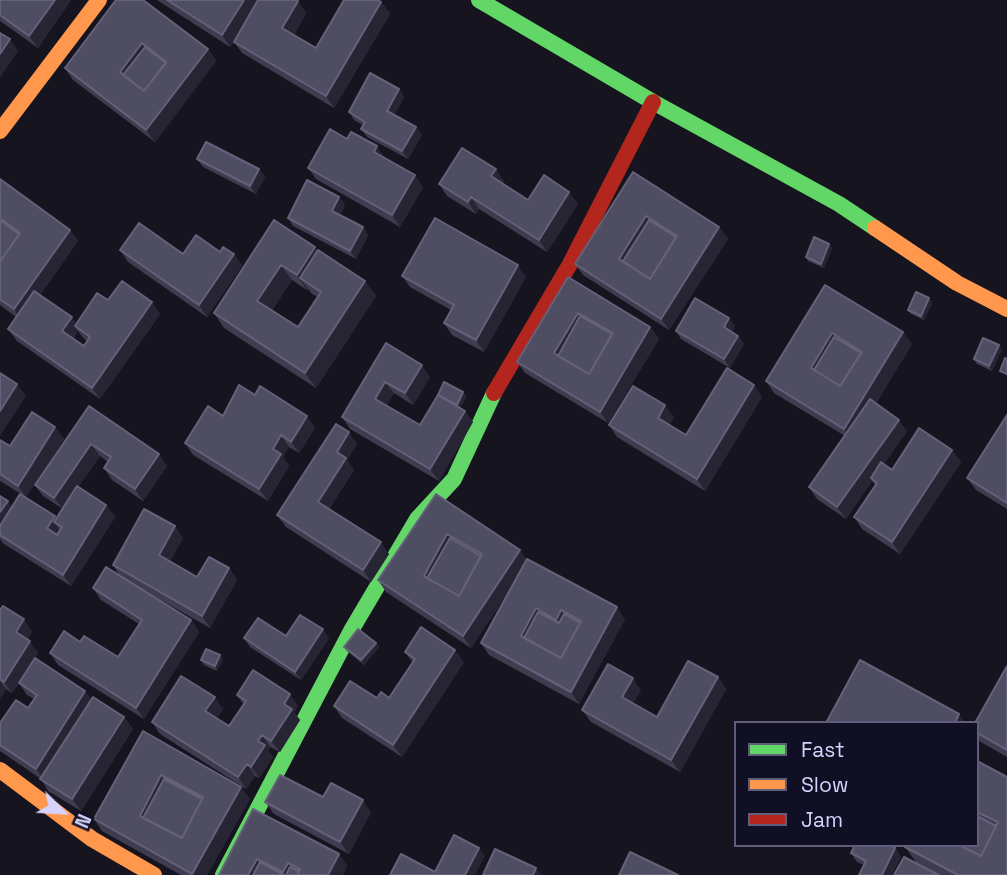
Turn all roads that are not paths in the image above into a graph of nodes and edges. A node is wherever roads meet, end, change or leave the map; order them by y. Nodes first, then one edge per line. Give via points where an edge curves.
1 (99, 0) edge
2 (479, 0) edge
3 (653, 102) junction
4 (0, 131) edge
5 (1007, 309) edge
6 (0, 770) edge
7 (154, 875) edge
8 (223, 875) edge

1 - 4 street
2 - 3 street
3 - 5 street via 839,204 957,283
3 - 8 street via 570,264 501,379 454,479 416,519 352,629
6 - 7 street via 92,839

